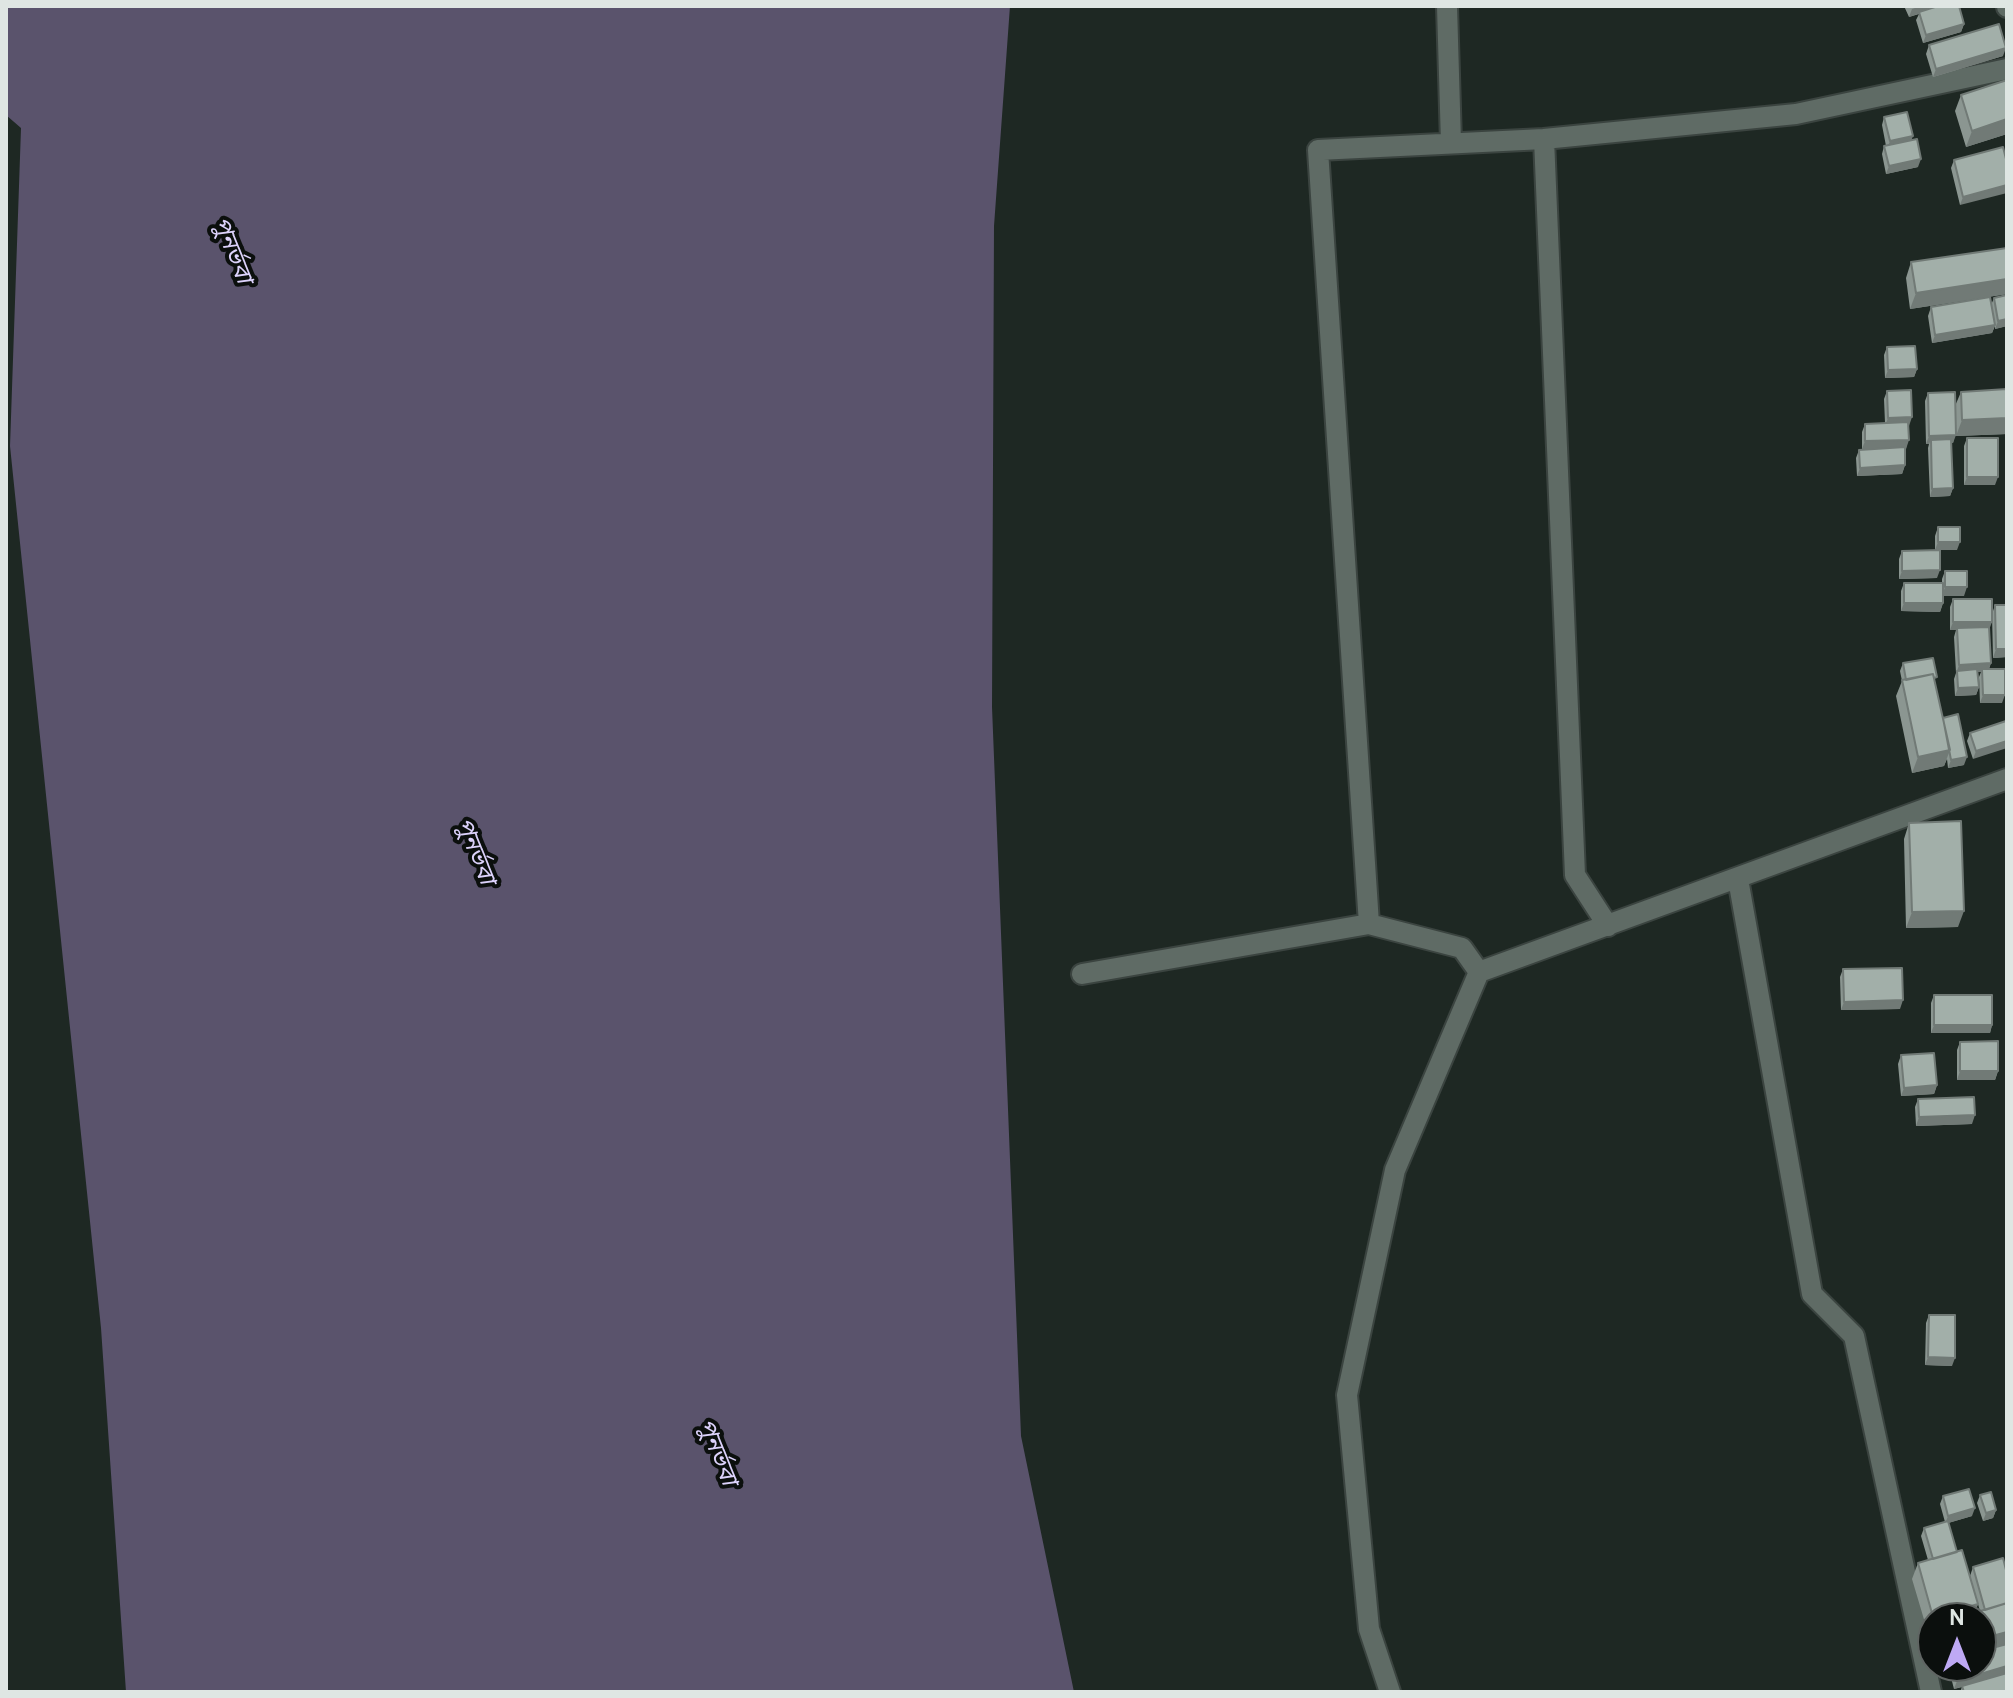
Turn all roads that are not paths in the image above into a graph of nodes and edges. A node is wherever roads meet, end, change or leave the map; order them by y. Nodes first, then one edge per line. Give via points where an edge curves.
1 (1447, 6) edge
2 (2007, 69) edge
3 (1544, 139) junction
4 (1451, 143) junction
5 (2007, 779) edge
6 (1738, 879) junction
7 (1369, 924) junction
8 (1608, 926) junction
9 (1479, 972) junction
10 (1082, 974) dead end
11 (1390, 1692) edge
12 (1931, 1692) edge

1 - 4 street
2 - 3 street via 1796,114
3 - 4 street
3 - 8 street via 1575,875
4 - 7 street via 1318,150
5 - 6 street
6 - 8 street
6 - 12 street via 1812,1294 1854,1336
7 - 9 street via 1462,948
7 - 10 street
8 - 9 street
9 - 11 street via 1395,1170 1347,1395 1369,1629

